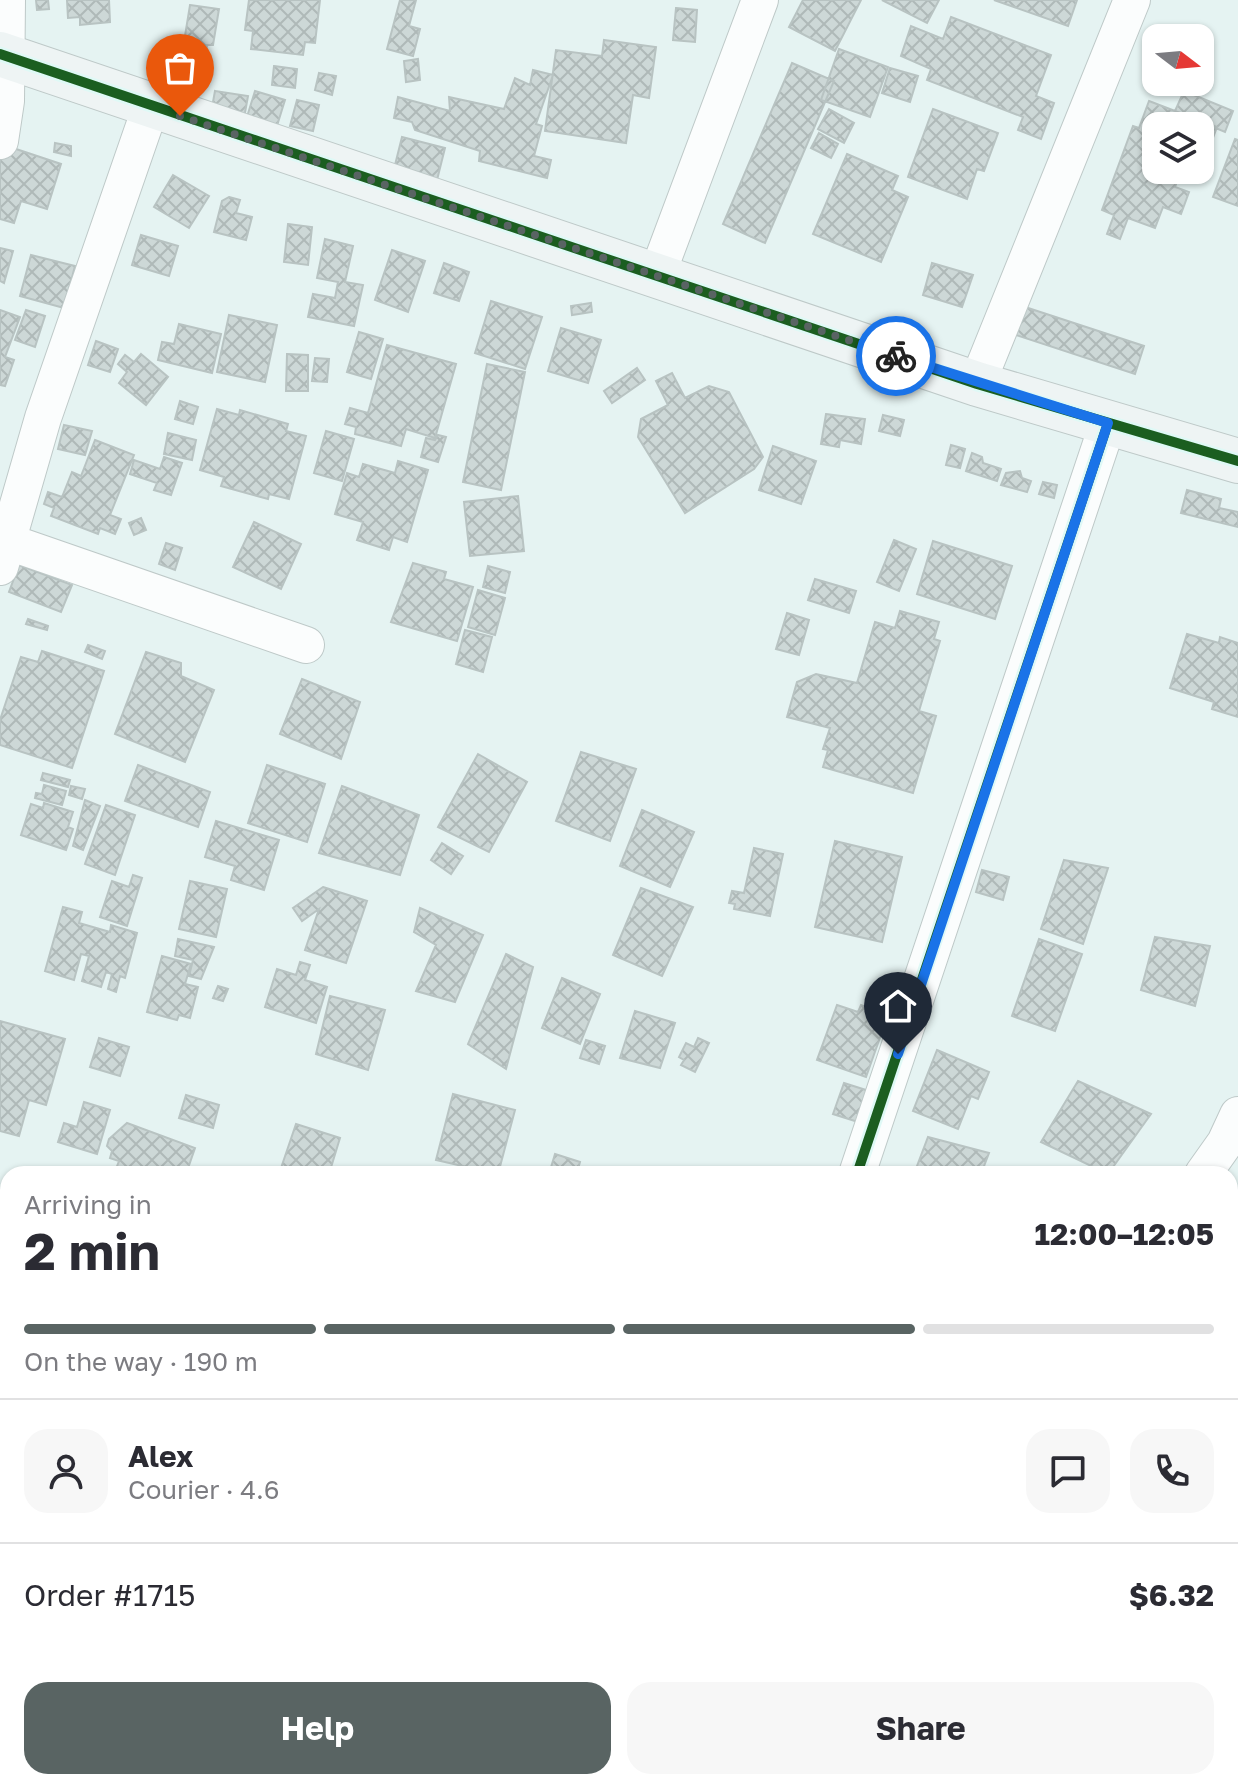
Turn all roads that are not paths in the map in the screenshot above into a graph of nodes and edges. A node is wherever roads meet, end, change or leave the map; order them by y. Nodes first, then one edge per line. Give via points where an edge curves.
1 (7, 0) edge
2 (760, 0) edge
3 (1132, 0) edge
4 (3, 55) edge
5 (151, 106) junction
6 (0, 141) edge
7 (657, 275) junction
8 (977, 384) junction
9 (1108, 423) junction
10 (1238, 461) edge
11 (2, 549) edge
12 (306, 645) dead end
13 (1238, 1115) edge
14 (860, 1166) edge
15 (1209, 1166) edge

1 - 4 street
2 - 7 street
3 - 8 street
4 - 5 street
4 - 6 street
5 - 7 street
5 - 11 street
7 - 8 street
8 - 9 street
9 - 10 street
9 - 14 street
11 - 12 street
13 - 15 street

